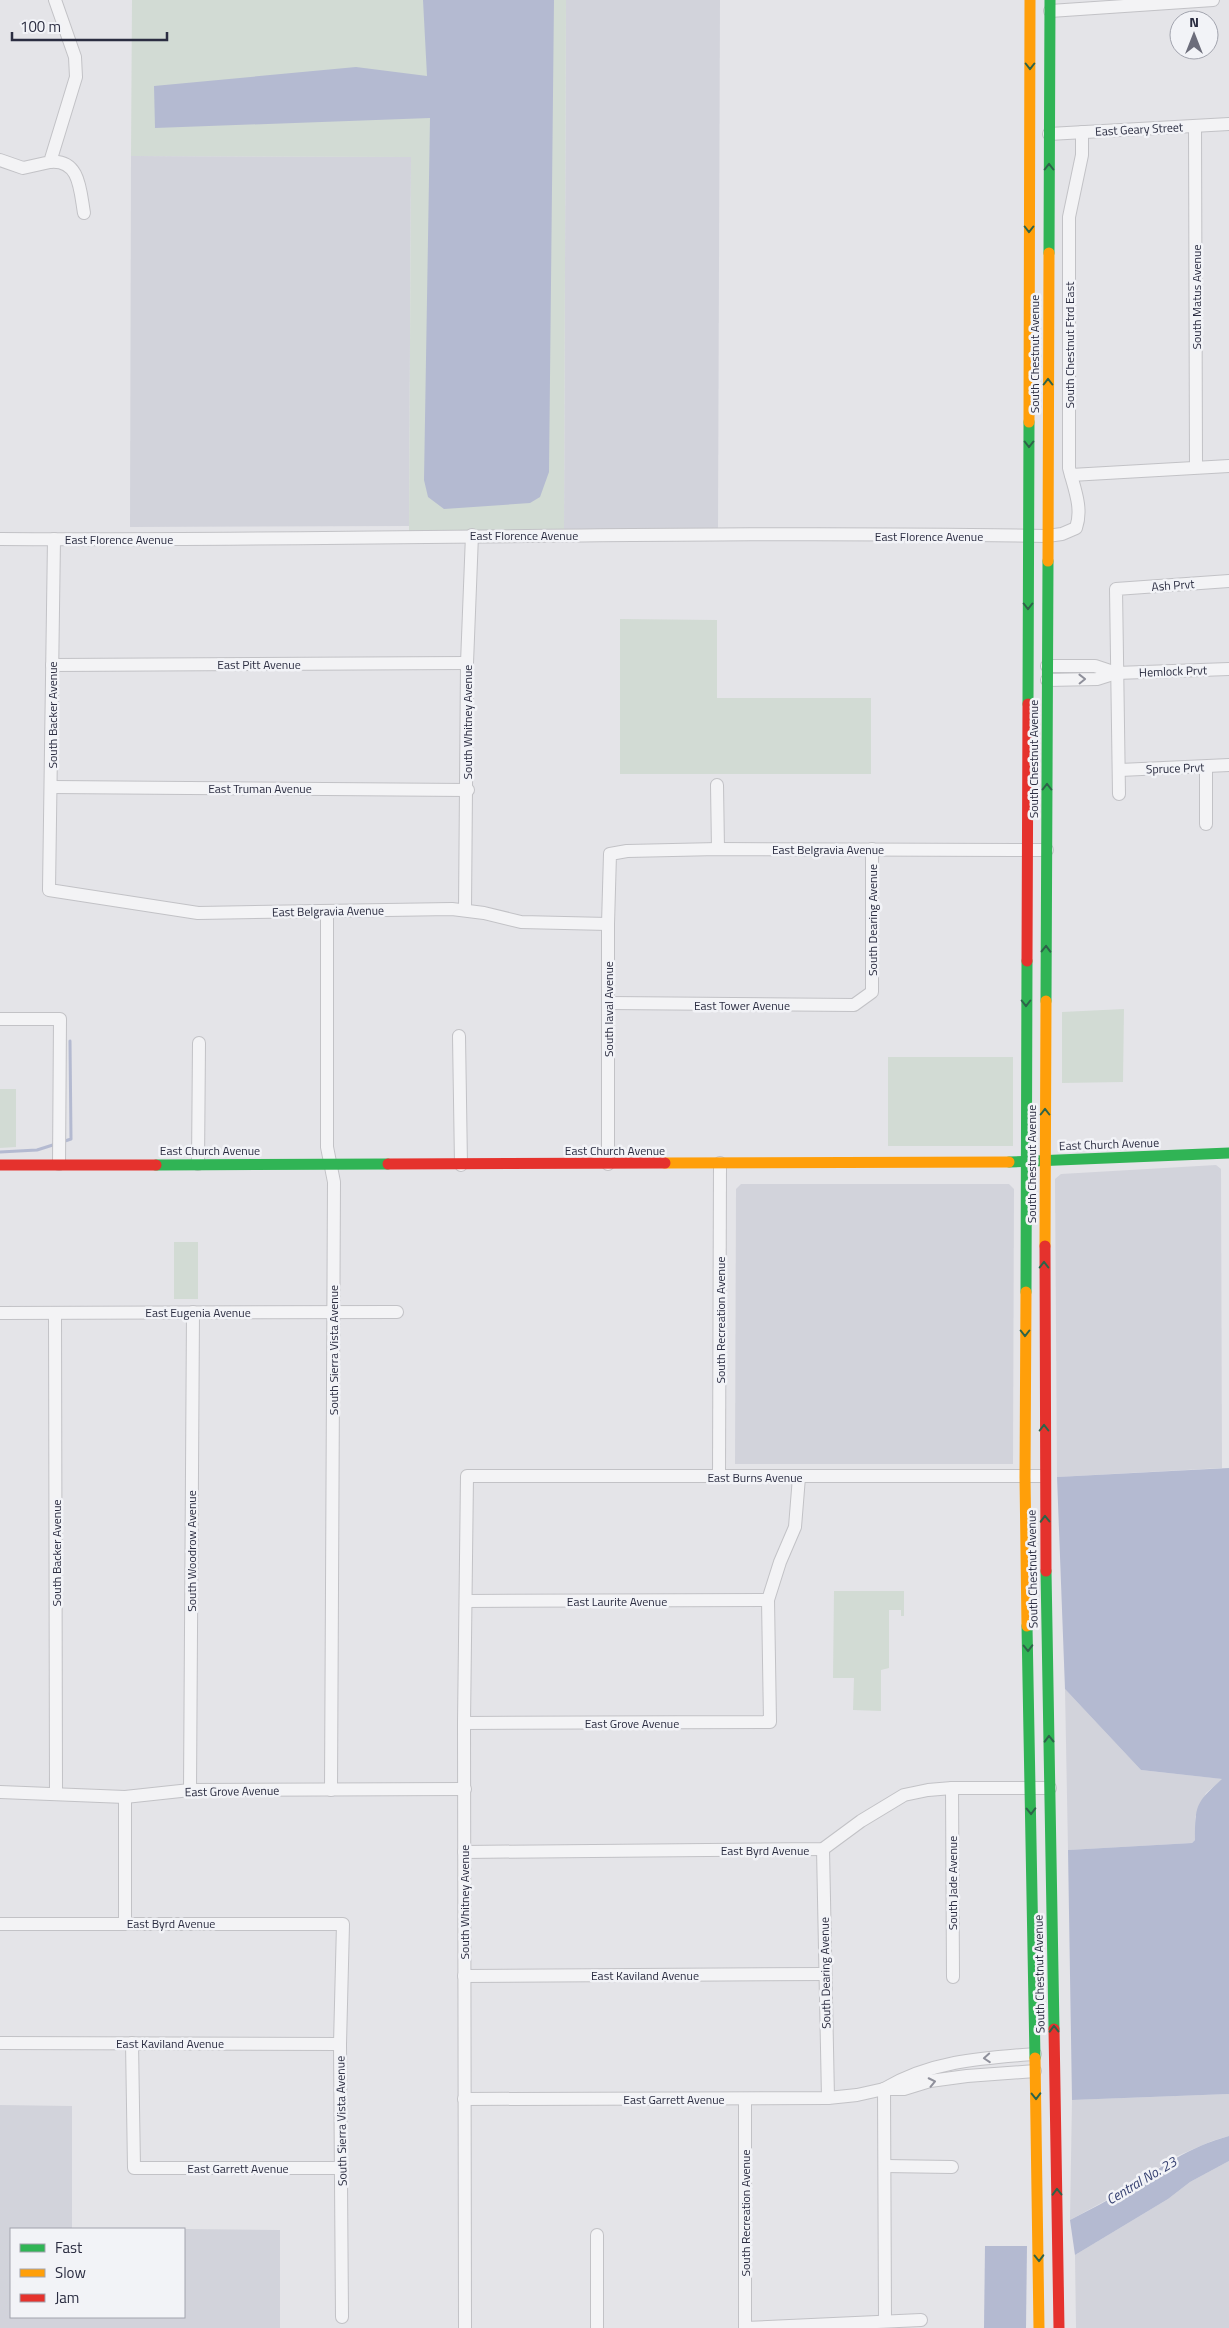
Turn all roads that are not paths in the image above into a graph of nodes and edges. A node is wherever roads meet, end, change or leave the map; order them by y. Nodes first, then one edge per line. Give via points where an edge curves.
1 (55, 0) edge
2 (1030, 0) edge
3 (1213, 0) edge
4 (1050, 6) edge
5 (1030, 24) junction
6 (1229, 124) edge
7 (1195, 126) junction
8 (1082, 132) junction
9 (1050, 134) junction
10 (0, 160) edge
11 (50, 162) junction
12 (84, 213) dead end
13 (1229, 466) edge
14 (1196, 468) junction
15 (1071, 475) junction
16 (472, 535) junction
17 (1028, 536) junction
18 (1047, 536) junction
19 (0, 539) edge
20 (54, 540) junction
21 (1229, 581) edge
22 (467, 663) junction
23 (52, 665) junction
24 (1047, 666) junction
25 (1229, 669) edge
26 (1116, 673) junction
27 (1046, 680) junction
28 (1229, 765) edge
29 (1206, 767) junction
30 (1120, 770) junction
31 (717, 785) dead end
32 (52, 787) junction
33 (468, 790) junction
34 (1119, 794) dead end
35 (1206, 824) dead end
36 (718, 849) junction
37 (872, 849) junction
38 (1026, 850) junction
39 (1047, 850) junction
40 (610, 854) joint
41 (49, 890) joint
42 (465, 910) junction
43 (327, 911) junction
44 (608, 924) junction
45 (872, 992) joint
46 (609, 1003) junction
47 (0, 1018) edge
48 (459, 1036) dead end
49 (199, 1043) dead end
50 (1229, 1154) edge
51 (1044, 1161) junction
52 (1026, 1162) junction
53 (720, 1163) junction
54 (59, 1164) junction
55 (198, 1164) junction
56 (330, 1164) junction
57 (608, 1164) junction
58 (0, 1165) edge
59 (461, 1165) junction
60 (193, 1312) junction
61 (397, 1312) dead end
62 (0, 1313) edge
63 (56, 1313) junction
64 (334, 1313) junction
65 (466, 1476) joint
66 (1044, 1476) junction
67 (718, 1477) junction
68 (799, 1477) junction
69 (1025, 1477) junction
70 (768, 1600) junction
71 (466, 1601) junction
72 (464, 1724) junction
73 (952, 1788) junction
74 (1030, 1788) junction
75 (1050, 1788) junction
76 (465, 1789) junction
77 (190, 1790) junction
78 (331, 1790) junction
79 (0, 1792) edge
80 (56, 1793) junction
81 (125, 1797) junction
82 (823, 1849) junction
83 (464, 1852) junction
84 (125, 1923) junction
85 (0, 1924) edge
86 (343, 1924) joint
87 (825, 1974) junction
88 (464, 1976) junction
89 (953, 1977) dead end
90 (0, 2043) edge
91 (132, 2043) junction
92 (340, 2044) junction
93 (1035, 2054) junction
94 (1035, 2071) junction
95 (884, 2089) junction
96 (828, 2098) junction
97 (464, 2099) junction
98 (745, 2099) junction
99 (885, 2166) junction
100 (952, 2167) dead end
101 (342, 2168) junction
102 (597, 2235) dead end
103 (342, 2318) dead end
104 (921, 2320) dead end
105 (885, 2321) junction
106 (465, 2328) edge
107 (598, 2328) edge
108 (745, 2328) edge
109 (1040, 2328) edge
110 (1059, 2328) edge

1 - 11 street via 75,57 76,77
2 - 5 main road, South Chestnut Avenue
3 - 4 street
4 - 9 main road, South Chestnut Avenue
5 - 9 main road via 1040,41 1039,118
5 -> 17 main road, South Chestnut Avenue
6 - 7 street, East Geary Street
7 - 8 street, East Geary Street
7 - 14 street, South Matus Avenue
8 - 9 street, East Geary Street
8 - 15 street, South Chestnut Ftrd East via 1082,155 1069,217
18 -> 9 main road, South Chestnut Avenue
10 - 11 street via 23,168
11 - 12 street via 61,160 68,164 79,186
13 - 14 street
14 - 15 street
15 - 18 street, South Chestnut Ftrd East via 1079,506 1076,528
16 - 17 street, East Florence Avenue
16 - 20 street, East Florence Avenue
16 - 22 street, South Whitney Avenue
17 - 18 street, East Florence Avenue
17 -> 38 main road, South Chestnut Avenue
18 - 24 main road, South Chestnut Avenue
19 - 20 street, East Florence Avenue
20 - 23 street, South Backer Avenue
21 - 26 street, Ash Prvt via 1116,589
22 - 23 street, East Pitt Avenue
22 - 33 street, South Whitney Avenue
23 - 32 street, South Backer Avenue
24 - 26 street, Hemlock Prvt via 1095,666
24 - 27 main road, South Chestnut Avenue
25 - 26 street, Hemlock Prvt
27 -> 26 street, Hemlock Prvt via 1097,679
26 - 30 street
39 -> 27 main road, South Chestnut Avenue
28 - 29 street, Spruce Prvt
29 - 30 street, Spruce Prvt
29 - 35 street
30 - 34 street
31 - 36 street
32 - 33 street, East Truman Avenue
32 - 41 street, South Backer Avenue
33 - 42 street, South Whitney Avenue
36 - 37 street, East Belgravia Avenue
36 - 40 street, East Belgravia Avenue via 628,850
37 - 38 street, East Belgravia Avenue
37 - 45 street, South Dearing Avenue
38 - 39 street, East Belgravia Avenue
38 -> 52 main road, South Chestnut Avenue
51 -> 39 main road, South Chestnut Avenue
40 - 44 street, South laval Avenue
41 - 43 street, East Belgravia Avenue via 198,913
42 - 43 street, East Belgravia Avenue
42 - 44 street, East Belgravia Avenue via 521,922
43 - 56 street, South Sierra Vista Avenue via 327,1147
44 - 46 street, South laval Avenue
45 - 46 street, East Tower Avenue via 854,1005
46 - 57 street, South laval Avenue
47 - 54 street via 60,1019
48 - 59 street
49 - 55 street
50 - 51 main road, East Church Avenue
51 - 52 main road, East Church Avenue
66 -> 51 main road, South Chestnut Avenue
52 - 53 main road, East Church Avenue
52 -> 69 main road, South Chestnut Avenue
53 - 57 main road, East Church Avenue
53 - 67 street, South Recreation Avenue
54 - 55 main road, East Church Avenue
54 - 58 main road, East Church Avenue
55 - 56 main road, East Church Avenue
56 - 59 main road, East Church Avenue
56 - 64 street, South Sierra Vista Avenue via 334,1182
57 - 59 main road, East Church Avenue
60 - 63 street, East Eugenia Avenue
60 - 64 street, East Eugenia Avenue
60 - 77 street, South Woodrow Avenue
61 - 64 street, East Eugenia Avenue
62 - 63 street, East Eugenia Avenue
63 - 80 street, South Backer Avenue
64 - 78 street, South Sierra Vista Avenue
65 - 67 street, East Burns Avenue
65 - 71 street, South Whitney Avenue
66 - 69 street, East Burns Avenue
75 -> 66 main road, South Chestnut Avenue
67 - 68 street, East Burns Avenue
68 - 69 street, East Burns Avenue
68 - 70 street via 795,1526
69 -> 74 main road, South Chestnut Avenue
70 - 71 street, East Laurite Avenue
70 - 72 street, East Grove Avenue via 770,1722
71 - 72 street, South Whitney Avenue
72 - 76 street, South Whitney Avenue
73 - 74 street, East Byrd Avenue
73 - 82 street, East Byrd Avenue via 904,1796 861,1821
73 - 89 street, South Jade Avenue
74 - 75 street, East Byrd Avenue
74 -> 93 main road, South Chestnut Avenue
110 -> 75 main road, South Chestnut Avenue
76 - 78 street, East Grove Avenue
76 - 83 street, South Whitney Avenue
77 - 78 street, East Grove Avenue
77 - 81 street, East Grove Avenue
79 - 80 street, East Grove Avenue
80 - 81 street, East Grove Avenue
81 - 84 street
82 - 83 street, East Byrd Avenue
82 - 87 street, South Dearing Avenue
83 - 88 street, South Whitney Avenue
84 - 85 street, East Byrd Avenue
84 - 86 street, East Byrd Avenue
86 - 92 street, South Sierra Vista Avenue
87 - 88 street, East Kaviland Avenue
87 - 96 street, South Dearing Avenue
88 - 97 street, South Whitney Avenue
90 - 91 street, East Kaviland Avenue
91 - 92 street, East Kaviland Avenue
91 - 101 street, East Garrett Avenue via 134,2168
92 - 101 street, South Sierra Vista Avenue
93 - 94 main road, South Chestnut Avenue
93 -> 95 street, East Garrett Avenue via 942,2065 904,2077
95 -> 94 street, East Garrett Avenue via 904,2089 930,2081 967,2076
94 -> 109 main road, South Chestnut Avenue
95 - 96 street, East Garrett Avenue
95 - 99 street
96 - 98 street, East Garrett Avenue
97 - 98 street, East Garrett Avenue
97 - 106 street, South Whitney Avenue
98 - 108 street, South Recreation Avenue
99 - 100 street
99 - 105 street
101 - 103 street, South Sierra Vista Avenue
102 - 107 street
104 - 105 street
105 - 108 street

